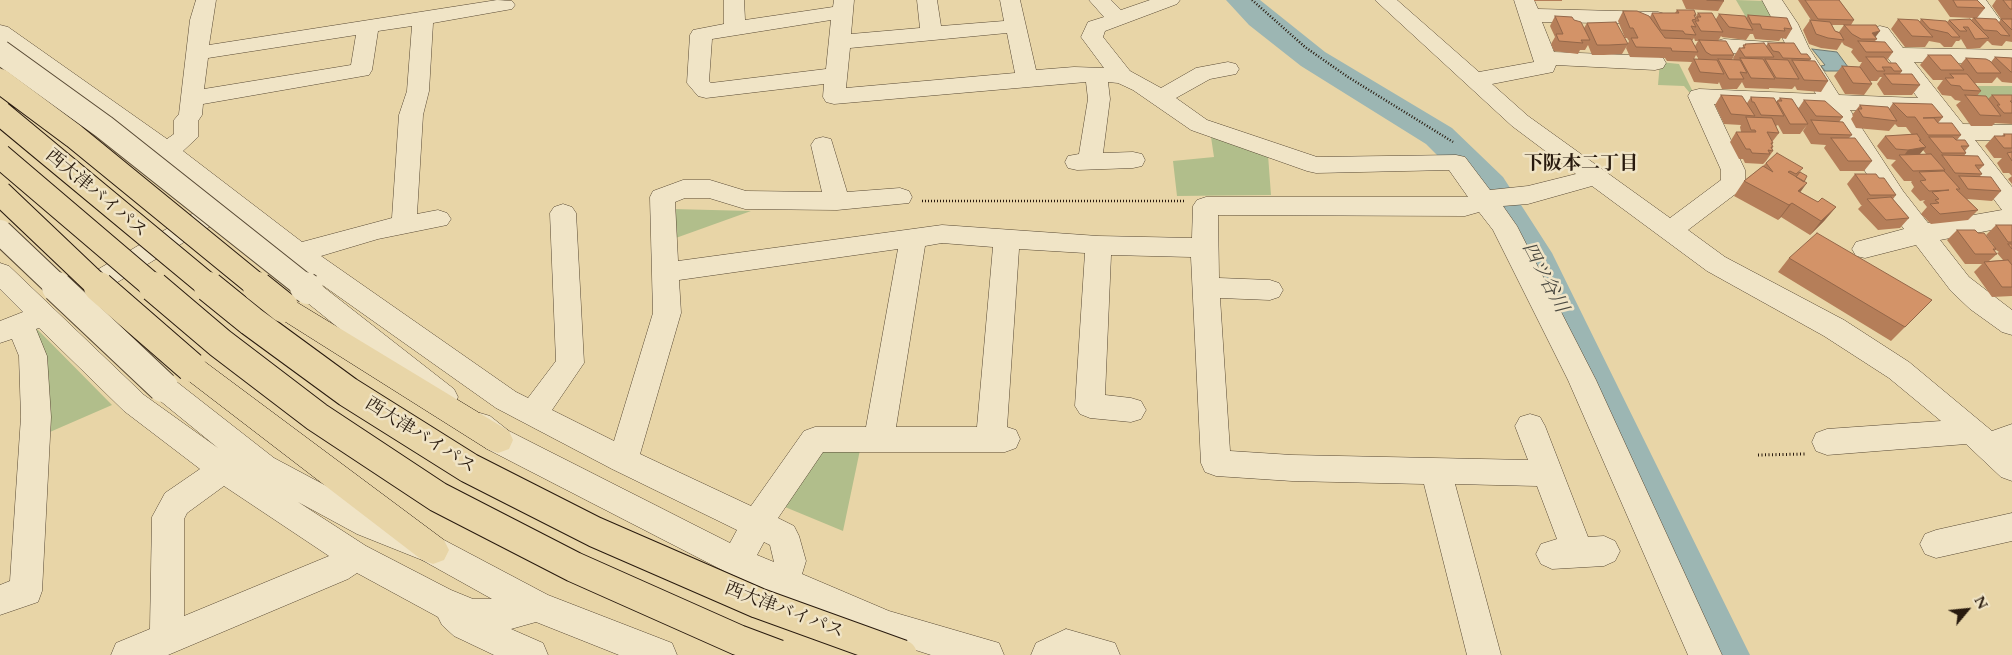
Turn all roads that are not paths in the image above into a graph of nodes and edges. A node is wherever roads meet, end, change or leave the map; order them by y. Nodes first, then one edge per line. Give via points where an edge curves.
1 (206, 0) edge
2 (734, 0) edge
3 (927, 0) edge
4 (1010, 0) edge
5 (1099, 0) edge
6 (1385, 0) edge
7 (1772, 0) edge
8 (1976, 0) edge
9 (1180, 2) edge
10 (505, 3) edge
11 (844, 6) edge
12 (1527, 7) edge
13 (1676, 18) edge
14 (423, 19) junction
15 (1118, 19) junction
16 (1990, 21) edge
17 (1760, 23) edge
18 (1788, 24) junction
19 (1016, 26) junction
20 (368, 27) junction
21 (735, 28) junction
22 (476, 29) dead end
23 (0, 32) edge
24 (1880, 33) edge
25 (931, 34) junction
26 (840, 42) junction
27 (1724, 46) edge
28 (1798, 48) junction
29 (0, 52) edge
30 (198, 52) junction
31 (1897, 55) junction
32 (2012, 57) edge
33 (1545, 58) junction
34 (1655, 63) dead end
35 (1228, 69) dead end
36 (1096, 74) junction
37 (836, 75) junction
38 (1122, 76) junction
39 (1027, 78) junction
40 (1472, 80) junction
41 (0, 81) edge
42 (192, 98) junction
43 (1160, 98) junction
44 (1832, 102) junction
45 (1936, 106) junction
46 (0, 113) edge
47 (1955, 132) junction
48 (2012, 133) edge
49 (822, 145) dead end
50 (167, 151) junction
51 (0, 156) edge
52 (1133, 160) dead end
53 (1595, 177) junction
54 (0, 193) edge
55 (900, 197) road end
56 (1493, 199) junction
57 (233, 201) junction
58 (837, 201) junction
59 (2012, 205) edge
60 (563, 213) dead end
61 (2012, 217) edge
62 (438, 219) dead end
63 (404, 225) junction
64 (1670, 231) junction
65 (0, 232) edge
66 (1921, 234) junction
67 (913, 238) junction
68 (1007, 239) junction
69 (1098, 245) junction
70 (1204, 248) junction
71 (1865, 249) dead end
72 (300, 252) junction
73 (666, 272) junction
74 (0, 273) edge
75 (1206, 287) junction
76 (1270, 290) dead end
77 (21, 324) edge
78 (2012, 324) edge
79 (1131, 410) dead end
80 (533, 414) junction
81 (1530, 426) dead end
82 (1991, 437) edge
83 (498, 440) junction
84 (879, 440) junction
85 (1828, 442) road end
86 (623, 460) junction
87 (2012, 468) edge
88 (224, 469) junction
89 (1436, 472) junction
90 (1547, 473) junction
91 (758, 522) junction
92 (2012, 527) edge
93 (1936, 544) dead end
94 (433, 550) junction
95 (1578, 552) dead end
96 (355, 556) junction
97 (737, 562) junction
98 (784, 582) junction
99 (0, 600) edge
100 (439, 601) junction
101 (536, 606) junction
102 (167, 638) junction
103 (128, 655) edge
104 (531, 655) edge
105 (660, 655) edge
106 (778, 655) edge
107 (902, 655) edge
108 (987, 655) edge
109 (1048, 655) edge
110 (1103, 655) edge
111 (1484, 655) edge
112 (1705, 655) edge

1 - 30 street
2 - 21 street
3 - 25 street
4 - 19 street
5 - 15 street
6 - 40 street
7 - 18 street
8 - 16 street
9 - 15 street
10 - 14 street
10 - 22 street via 505,18
11 - 21 street
11 - 26 street
12 - 13 street
12 - 33 street
14 - 20 street
14 - 63 street via 418,91 401,116
15 - 38 street via 1096,27 1092,36
17 - 18 street
18 - 28 street
19 - 25 street
19 - 39 street
20 - 30 street
20 - 42 street via 362,70
21 - 37 street via 701,35 698,83 706,91
23 - 50 street
24 - 31 street
25 - 26 street
26 - 37 street
27 - 28 street
28 - 44 street
29 - 83 street, bridge via 104,127
30 - 42 street
31 - 32 street
31 - 45 street
33 - 34 street
33 - 40 street via 1545,67
35 - 43 street via 1204,74
36 - 38 street
36 - 39 street
36 - 52 street via 1099,99 1084,161
37 - 39 street via 834,97
38 - 43 street
40 - 53 street
41 - 83 highway, bridge via 74,136 283,307
42 - 50 street via 190,115 186,120 186,137
43 - 56 street via 1199,124 1316,165 1456,164
44 - 45 street
44 - 64 street via 1699,96 1733,170 1733,183
44 - 66 street
45 - 47 street
46 - 107 highway, 西大津バイパス, bridge via 251,321 348,392 468,468 595,532 749,599
47 - 48 street
47 - 59 street
49 - 58 street
50 - 57 street
51 - 106 highway, 西大津バイパス, bridge via 220,343 317,417 438,497 574,567
53 - 56 street via 1528,195
53 - 64 street
54 - 94 highway, bridge via 113,300 191,367
55 - 58 street
56 - 70 street via 1465,207 1206,206
56 - 112 street via 1582,380
57 - 72 street
57 - 77 street
58 - 73 street via 745,200 710,189 683,189 662,197
60 - 80 street via 570,363
61 - 66 street
62 - 63 street
63 - 72 street
64 - 82 street via 1716,264 1834,328 1899,370
65 - 94 street, bridge via 163,387 263,467 368,524
66 - 71 street
66 - 78 street via 1960,284
67 - 68 street via 942,234
67 - 73 street
67 - 84 street
68 - 69 street
68 - 84 street via 998,439
69 - 70 street
69 - 79 street via 1090,406
70 - 75 street
72 - 80 street via 330,277 474,378
73 - 86 street via 667,313
74 - 77 street
75 - 76 street
75 - 89 street via 1216,463
77 - 88 street
77 - 99 street via 33,356 36,417 26,591
80 - 86 street
81 - 90 street
82 - 85 street
82 - 87 street
83 - 97 street
84 - 91 street via 815,440
86 - 91 street
88 - 96 street
88 - 102 street via 176,503 168,517
89 - 90 street
89 - 111 street
90 - 95 street
91 - 97 street
91 - 98 street via 783,536 790,561
92 - 93 street
94 - 101 street
96 - 100 street
96 - 102 street via 337,569
97 - 98 street
98 - 108 street via 888,626
100 - 101 street via 473,615 504,615
100 - 104 street via 466,625
101 - 105 street
102 - 103 street
109 - 110 street via 1066,645

